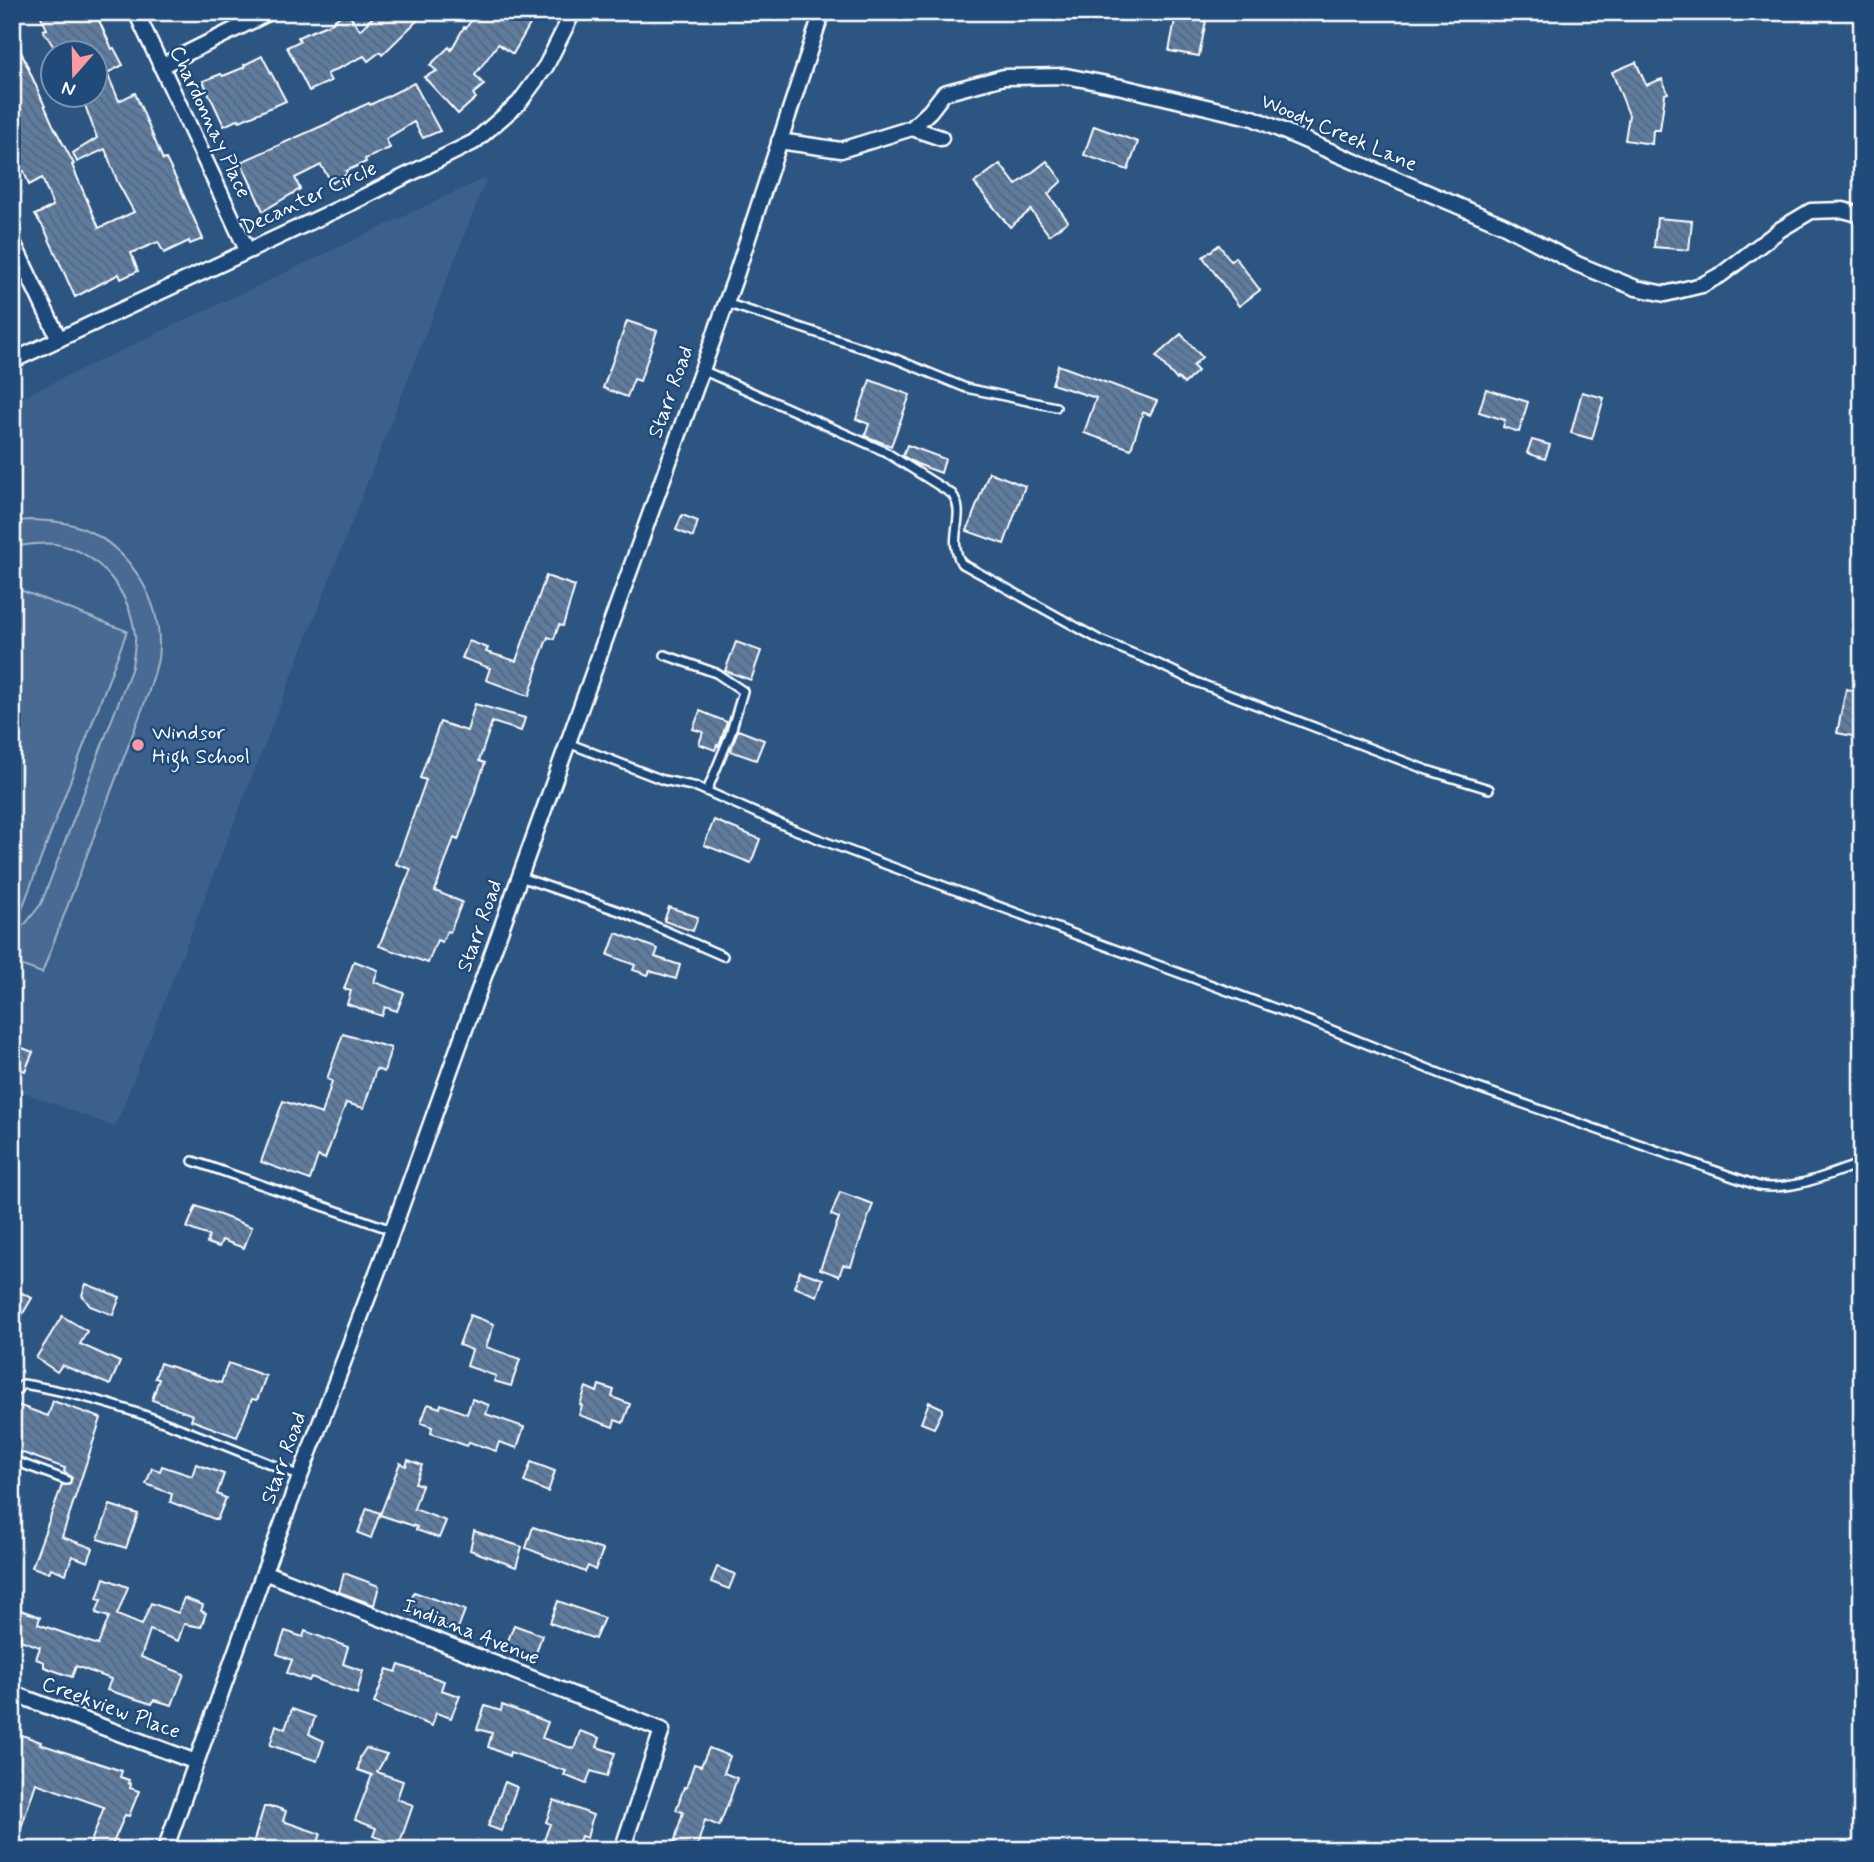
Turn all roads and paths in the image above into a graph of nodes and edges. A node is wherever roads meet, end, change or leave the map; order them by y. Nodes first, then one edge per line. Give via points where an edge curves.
1 (136, 12) edge
2 (270, 12) edge
3 (573, 12) edge
4 (822, 12) edge
5 (161, 66) junction
6 (912, 128) junction
7 (941, 138) dead end
8 (779, 141) junction
9 (1862, 215) edge
10 (12, 240) edge
11 (247, 250) junction
12 (726, 303) junction
13 (59, 339) junction
14 (12, 361) edge
15 (701, 370) junction
16 (1056, 407) dead end
17 (665, 655) dead end
18 (568, 743) junction
19 (1489, 789) dead end
20 (707, 791) junction
21 (520, 877) junction
22 (723, 956) dead end
23 (193, 1161) dead end
24 (1862, 1163) edge
25 (393, 1230) junction
26 (12, 1394) edge
27 (12, 1460) edge
28 (300, 1476) junction
29 (66, 1480) dead end
30 (264, 1572) junction
31 (12, 1693) edge
32 (196, 1762) junction
33 (165, 1850) edge
34 (622, 1850) edge

1 - 5 street, Chardonnay Place
2 - 5 street
3 - 11 street, Decanter Circle via 546,66 519,103 474,142
4 - 8 street, Starr Road
5 - 11 street, Chardonnay Place
6 - 7 street
6 - 8 street, Woody Creek Lane via 841,150
6 - 9 street, Woody Creek Lane via 944,93 1004,77 1066,76 1122,87 1253,118 1503,225 1577,264 1636,288 1665,294 1702,285 1723,274 1811,211
8 - 12 street, Starr Road
10 - 13 street
11 - 13 street, Decanter Circle
12 - 15 street, Starr Road
12 - 16 lane via 896,359 966,388
13 - 14 street, Decanter Circle
15 - 18 street, Starr Road
15 - 19 lane via 884,451 952,494 958,501 955,551 961,563 1049,613 1196,682
17 - 20 lane via 716,673 743,691
18 - 20 lane via 663,780
18 - 21 street, Starr Road
20 - 24 lane via 790,828 1461,1082 1759,1186 1802,1183
21 - 22 lane via 625,913
21 - 25 street, Starr Road
23 - 25 lane
25 - 28 street, Starr Road
26 - 28 lane via 23,1384 64,1391
27 - 29 lane
28 - 30 street, Starr Road
30 - 32 street, Starr Road
30 - 34 street, Indiana Avenue via 662,1730
31 - 32 street, Creekview Place
32 - 33 street, Starr Road

